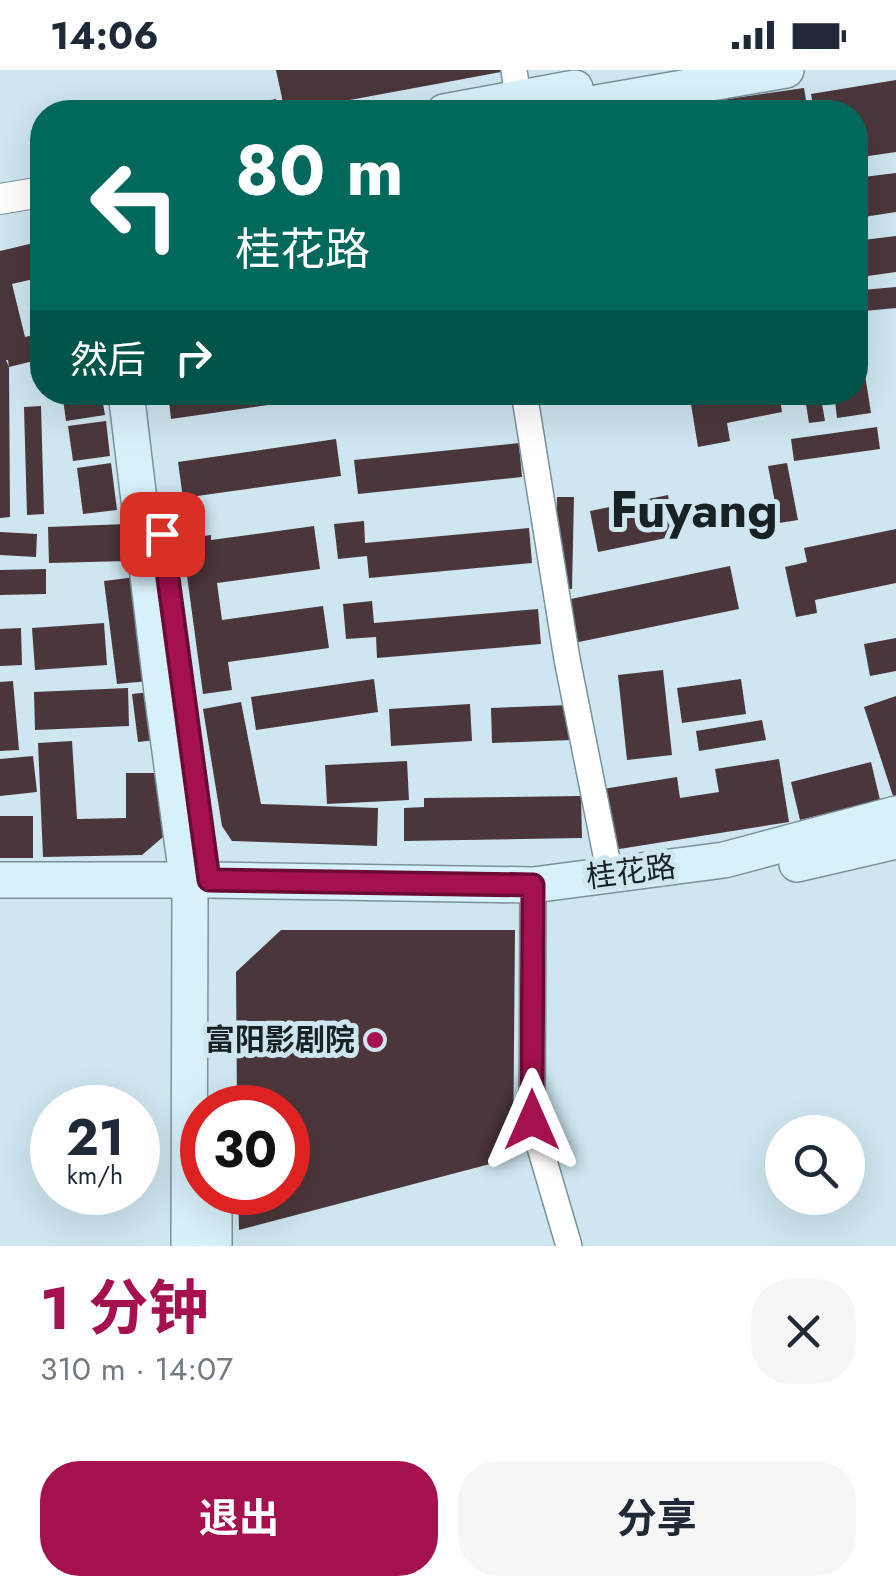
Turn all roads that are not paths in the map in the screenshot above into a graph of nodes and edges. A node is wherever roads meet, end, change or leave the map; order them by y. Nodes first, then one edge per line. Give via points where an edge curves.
1 (674, 70) edge
2 (786, 70) edge
3 (525, 93) edge
4 (495, 100) edge
5 (30, 194) edge
6 (0, 199) edge
7 (30, 208) edge
8 (0, 212) edge
9 (128, 405) edge
10 (143, 405) edge
11 (526, 405) edge
12 (896, 814) edge
13 (896, 841) edge
14 (610, 875) junction
15 (0, 880) edge
16 (199, 890) junction
17 (533, 896) junction
18 (0, 902) edge
19 (212, 1085) edge
20 (214, 1215) edge
21 (189, 1246) edge
22 (214, 1246) edge
23 (569, 1246) edge

1 - 3 main road
2 - 3 main road
3 - 4 main road
5 - 6 street
7 - 8 street
9 - 16 main road
10 - 16 main road
11 - 14 street
12 - 14 main road, 桂花路 via 724,860
13 - 17 main road via 629,897
14 - 17 main road, 桂花路
15 - 16 main road, 桂花路
16 - 17 main road, 桂花路
16 - 18 main road
16 - 19 main road
16 - 21 main road
17 - 23 street via 532,1120
20 - 22 main road

